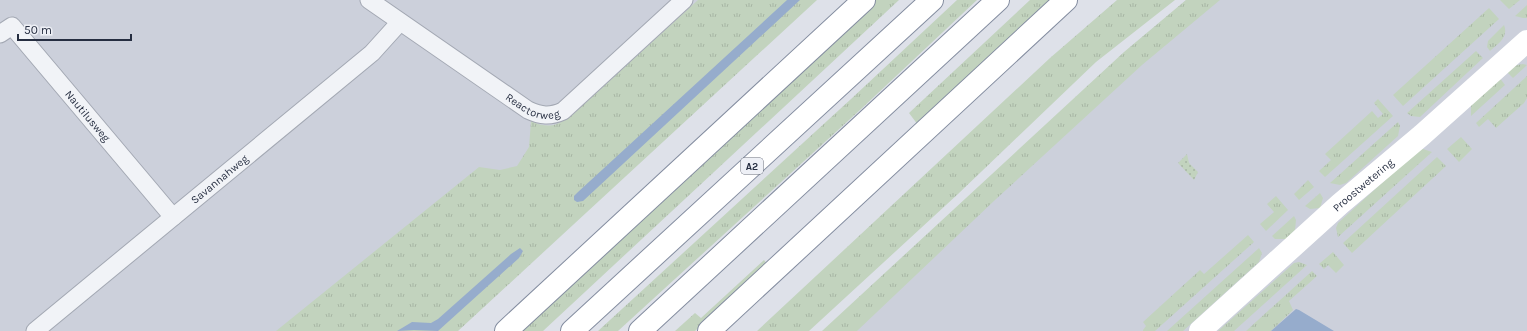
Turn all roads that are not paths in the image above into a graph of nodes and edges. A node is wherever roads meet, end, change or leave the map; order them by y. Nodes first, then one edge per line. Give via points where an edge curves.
1 (369, 0) edge
2 (684, 0) edge
3 (864, 0) edge
4 (932, 0) edge
5 (998, 0) edge
6 (1066, 0) edge
7 (400, 22) junction
8 (0, 34) edge
9 (1527, 42) edge
10 (173, 217) junction
11 (35, 331) edge
12 (506, 331) edge
13 (572, 331) edge
14 (640, 331) edge
15 (709, 331) edge
16 (1200, 331) edge

1 - 7 street, Reactorweg
2 - 7 street, Reactorweg via 563,111 546,116 528,110
3 - 12 main road
4 - 13 main road, A2
5 - 14 main road
6 - 15 main road
7 - 10 street, Savannahweg via 372,53
8 - 10 street, Nautilusweg via 12,26
9 - 16 main road, Proostwetering via 1340,204
10 - 11 street, Savannahweg

